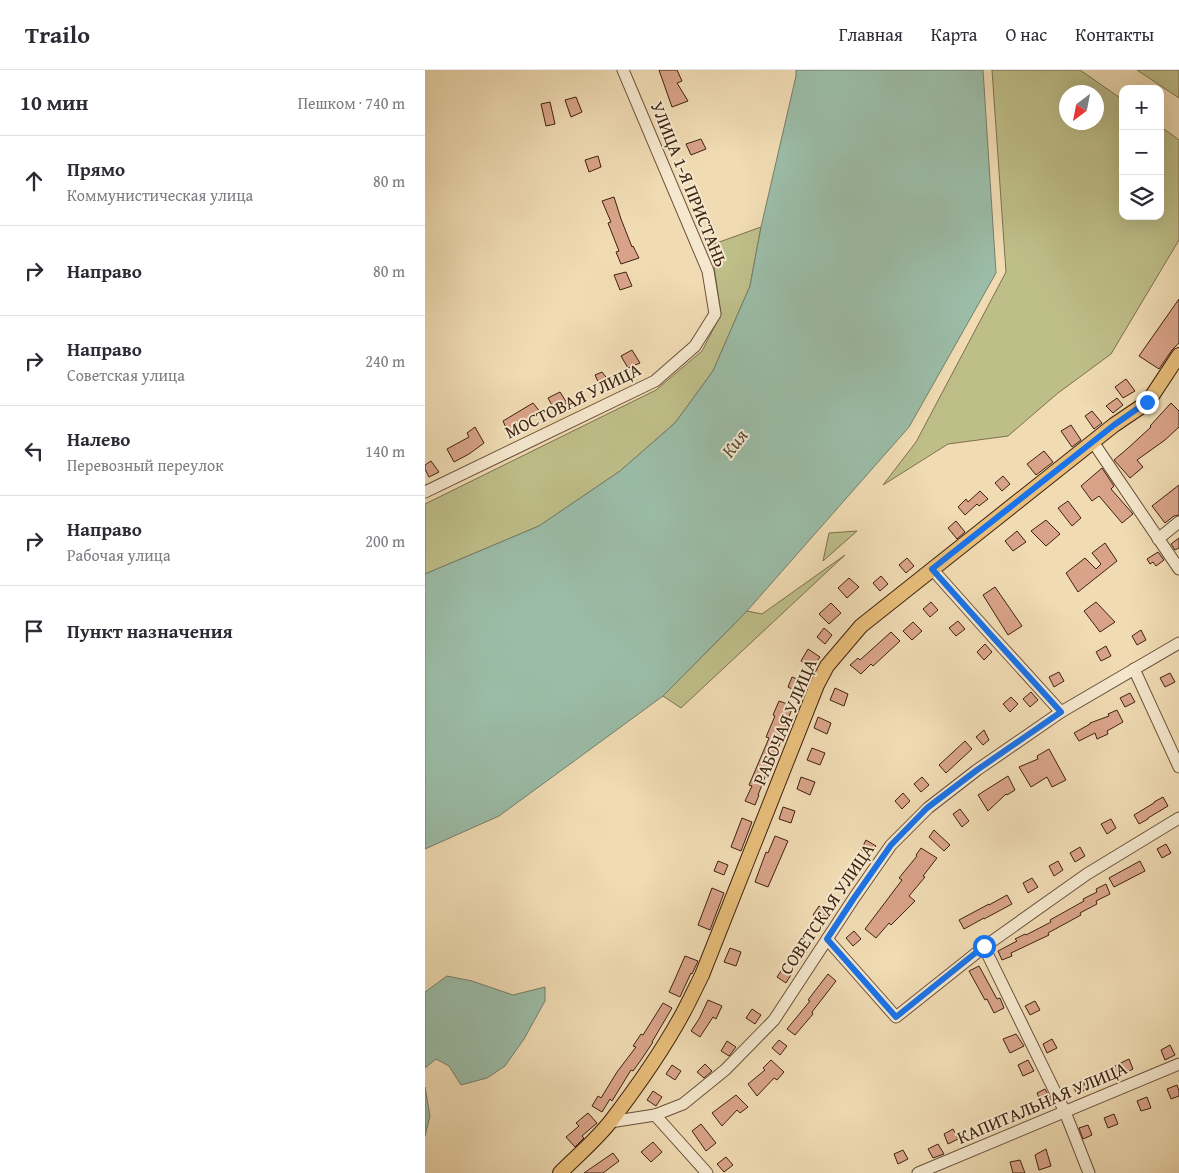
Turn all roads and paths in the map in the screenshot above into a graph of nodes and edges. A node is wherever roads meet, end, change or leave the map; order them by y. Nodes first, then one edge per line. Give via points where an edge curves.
1 (623, 70) edge
2 (715, 314) joint
3 (1179, 355) edge
4 (1093, 442) junction
5 (425, 492) edge
6 (1179, 522) edge
7 (1158, 539) junction
8 (932, 569) junction
9 (1179, 569) edge
10 (1179, 643) edge
11 (1134, 669) junction
12 (1061, 712) junction
13 (1179, 767) edge
14 (1179, 818) edge
15 (827, 939) junction
16 (984, 946) junction
17 (1179, 1064) edge
18 (1065, 1112) junction
19 (655, 1114) junction
20 (610, 1122) junction
21 (560, 1173) edge
22 (707, 1173) edge
23 (918, 1173) edge
24 (1089, 1173) edge

1 - 2 street, УЛИЦА 1-Я ПРИСТАНЬ via 707,271
2 - 5 street, МОСТОВАЯ УЛИЦА via 695,346 655,382
3 - 4 main road, РАБОЧАЯ УЛИЦА via 1147,402
4 - 7 street
4 - 8 main road, РАБОЧАЯ УЛИЦА
6 - 7 street
7 - 9 street
8 - 12 street
8 - 20 main road, РАБОЧАЯ УЛИЦА via 861,626 827,666 702,975 664,1045
10 - 11 street, СОВЕТСКАЯ УЛИЦА
11 - 12 street, СОВЕТСКАЯ УЛИЦА
11 - 13 street
12 - 15 street, СОВЕТСКАЯ УЛИЦА via 927,808 891,845
14 - 16 street via 1087,874
15 - 16 street via 896,1017
15 - 19 street, СОВЕТСКАЯ УЛИЦА via 774,1020 725,1070 683,1104
16 - 18 street
17 - 18 street, КАПИТАЛЬНАЯ УЛИЦА
18 - 23 street, КАПИТАЛЬНАЯ УЛИЦА
18 - 24 street
19 - 20 street, СОВЕТСКАЯ УЛИЦА
19 - 22 street
20 - 21 main road, РАБОЧАЯ УЛИЦА

